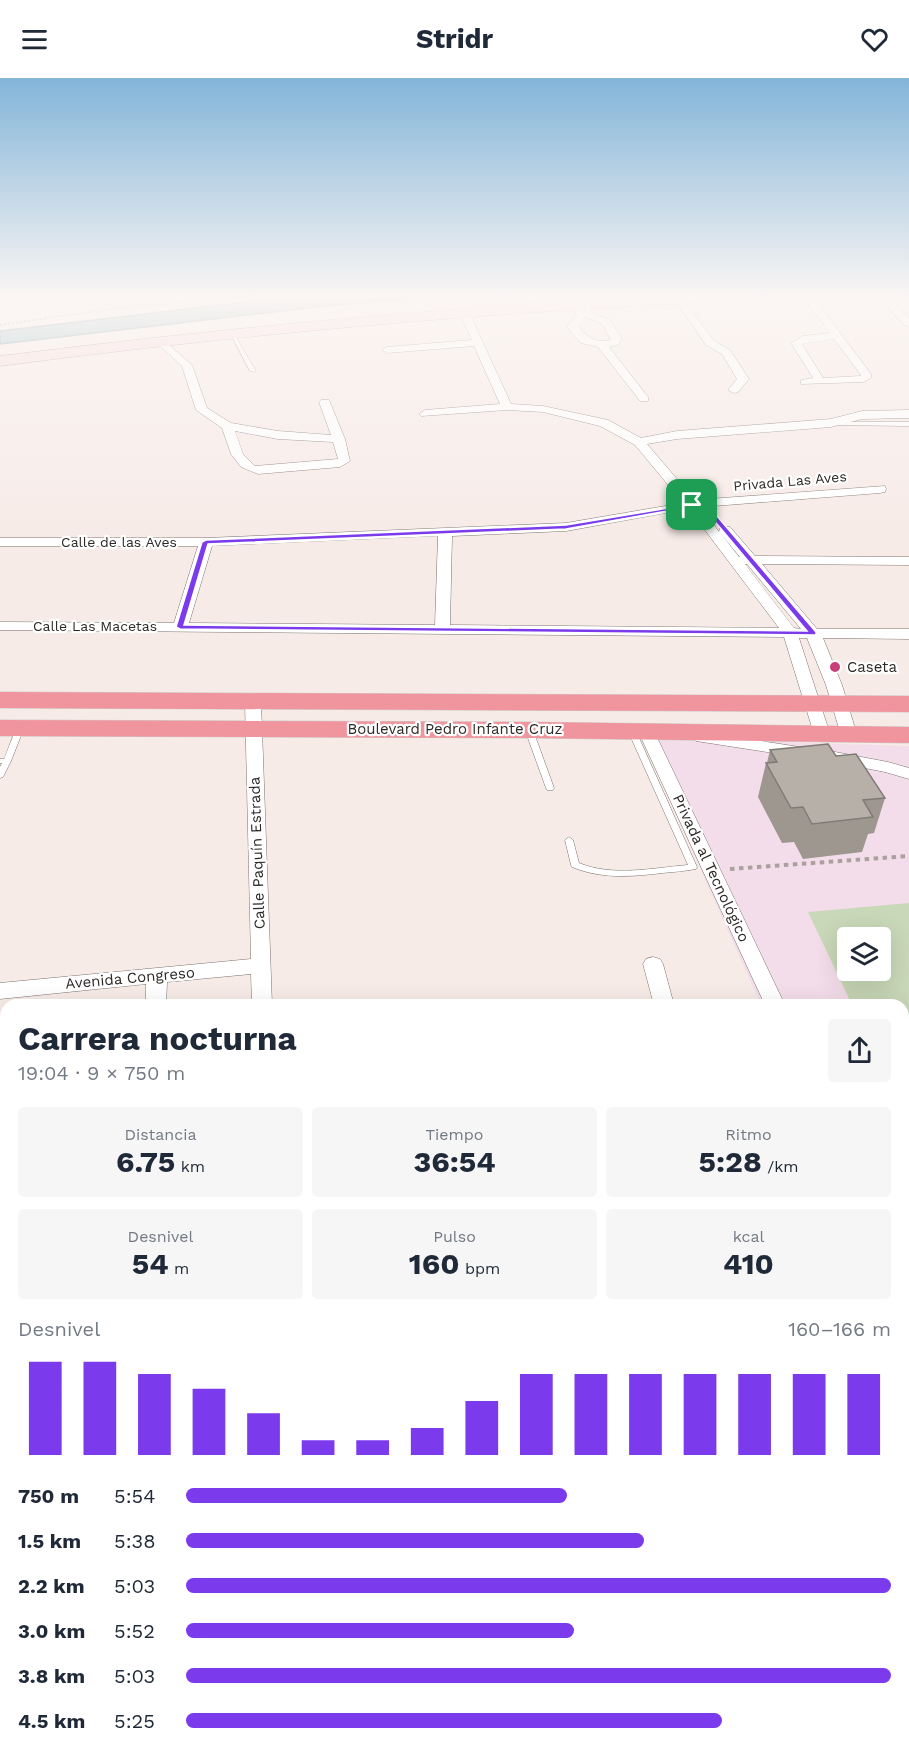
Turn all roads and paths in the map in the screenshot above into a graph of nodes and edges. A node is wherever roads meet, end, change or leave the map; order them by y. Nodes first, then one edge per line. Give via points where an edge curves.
1 (191, 376) edge
2 (493, 376) edge
3 (626, 376) edge
4 (742, 376) edge
5 (817, 376) edge
6 (867, 376) edge
7 (820, 381) junction
8 (805, 382) dead end
9 (734, 390) dead end
10 (644, 399) dead end
11 (326, 402) dead end
12 (507, 407) junction
13 (424, 414) dead end
14 (909, 414) edge
15 (831, 423) junction
16 (909, 424) edge
17 (227, 426) junction
18 (339, 439) junction
19 (641, 440) junction
20 (880, 489) dead end
21 (698, 504) junction
22 (445, 533) junction
23 (0, 542) edge
24 (206, 542) junction
25 (750, 560) junction
26 (734, 561) junction
27 (909, 561) edge
28 (0, 626) edge
29 (180, 627) junction
30 (442, 630) junction
31 (789, 633) junction
32 (813, 633) junction
33 (909, 634) edge
34 (0, 700) edge
35 (811, 703) junction
36 (839, 703) junction
37 (909, 704) edge
38 (253, 715) junction
39 (10, 728) edge
40 (529, 730) junction
41 (647, 731) junction
42 (822, 734) junction
43 (849, 735) junction
44 (909, 735) edge
45 (3, 761) edge
46 (909, 774) edge
47 (0, 775) edge
48 (550, 788) dead end
49 (569, 840) dead end
50 (909, 856) edge
51 (712, 870) junction
52 (653, 964) dead end
53 (260, 966) junction
54 (157, 976) junction
55 (0, 991) edge
56 (156, 999) edge
57 (262, 999) edge
58 (662, 999) edge
59 (772, 999) edge

1 - 17 street via 202,410
2 - 12 street
3 - 10 street
4 - 9 street
5 - 7 street
6 - 7 street
7 - 8 street
11 - 18 street
12 - 13 street
12 - 19 street via 581,416
14 - 15 street via 862,415
15 - 16 lane
15 - 19 street
17 - 18 street via 278,435
17 - 18 street via 242,464 253,470 339,463 345,458
19 - 21 street
20 - 21 street, Privada Las Aves
21 - 22 street, Calle de las Aves via 566,527
21 - 25 street
21 - 26 street
22 - 24 street, Calle de las Aves
22 - 30 street
23 - 24 street, Calle de las Aves
24 - 29 street
25 - 26 street
25 - 27 street
25 - 32 street
26 - 31 street
28 - 29 street, Calle Las Macetas
29 - 30 street, Calle Las Macetas
30 - 31 street, Calle Las Macetas
31 - 32 street, Calle Las Macetas
31 - 35 street
32 - 33 street, Calle Las Macetas
32 - 36 street
34 - 38 highway, Boulevard Pedro Infante Cruz
35 - 36 highway, Boulevard Pedro Infante Cruz
35 - 38 highway, Boulevard Pedro Infante Cruz
35 - 42 street
36 - 37 highway, Boulevard Pedro Infante Cruz
36 - 43 street
38 - 39 highway, Boulevard Pedro Infante Cruz
38 - 40 highway, Boulevard Pedro Infante Cruz
38 - 53 street, Calle Paquín Estrada
39 - 45 lane
40 - 41 highway, Boulevard Pedro Infante Cruz
40 - 48 lane
41 - 42 highway, Boulevard Pedro Infante Cruz
41 - 46 street via 853,760
41 - 49 lane via 693,867 593,872 575,865
41 - 51 street, Privada al Tecnológico
42 - 43 highway, Boulevard Pedro Infante Cruz
43 - 44 highway, Boulevard Pedro Infante Cruz
45 - 47 lane
50 - 51 path
51 - 59 street, Privada al Tecnológico
52 - 58 street
53 - 54 street, Avenida Congreso
53 - 57 street, Calle Paquín Estrada
54 - 55 street, Avenida Congreso
54 - 56 street

